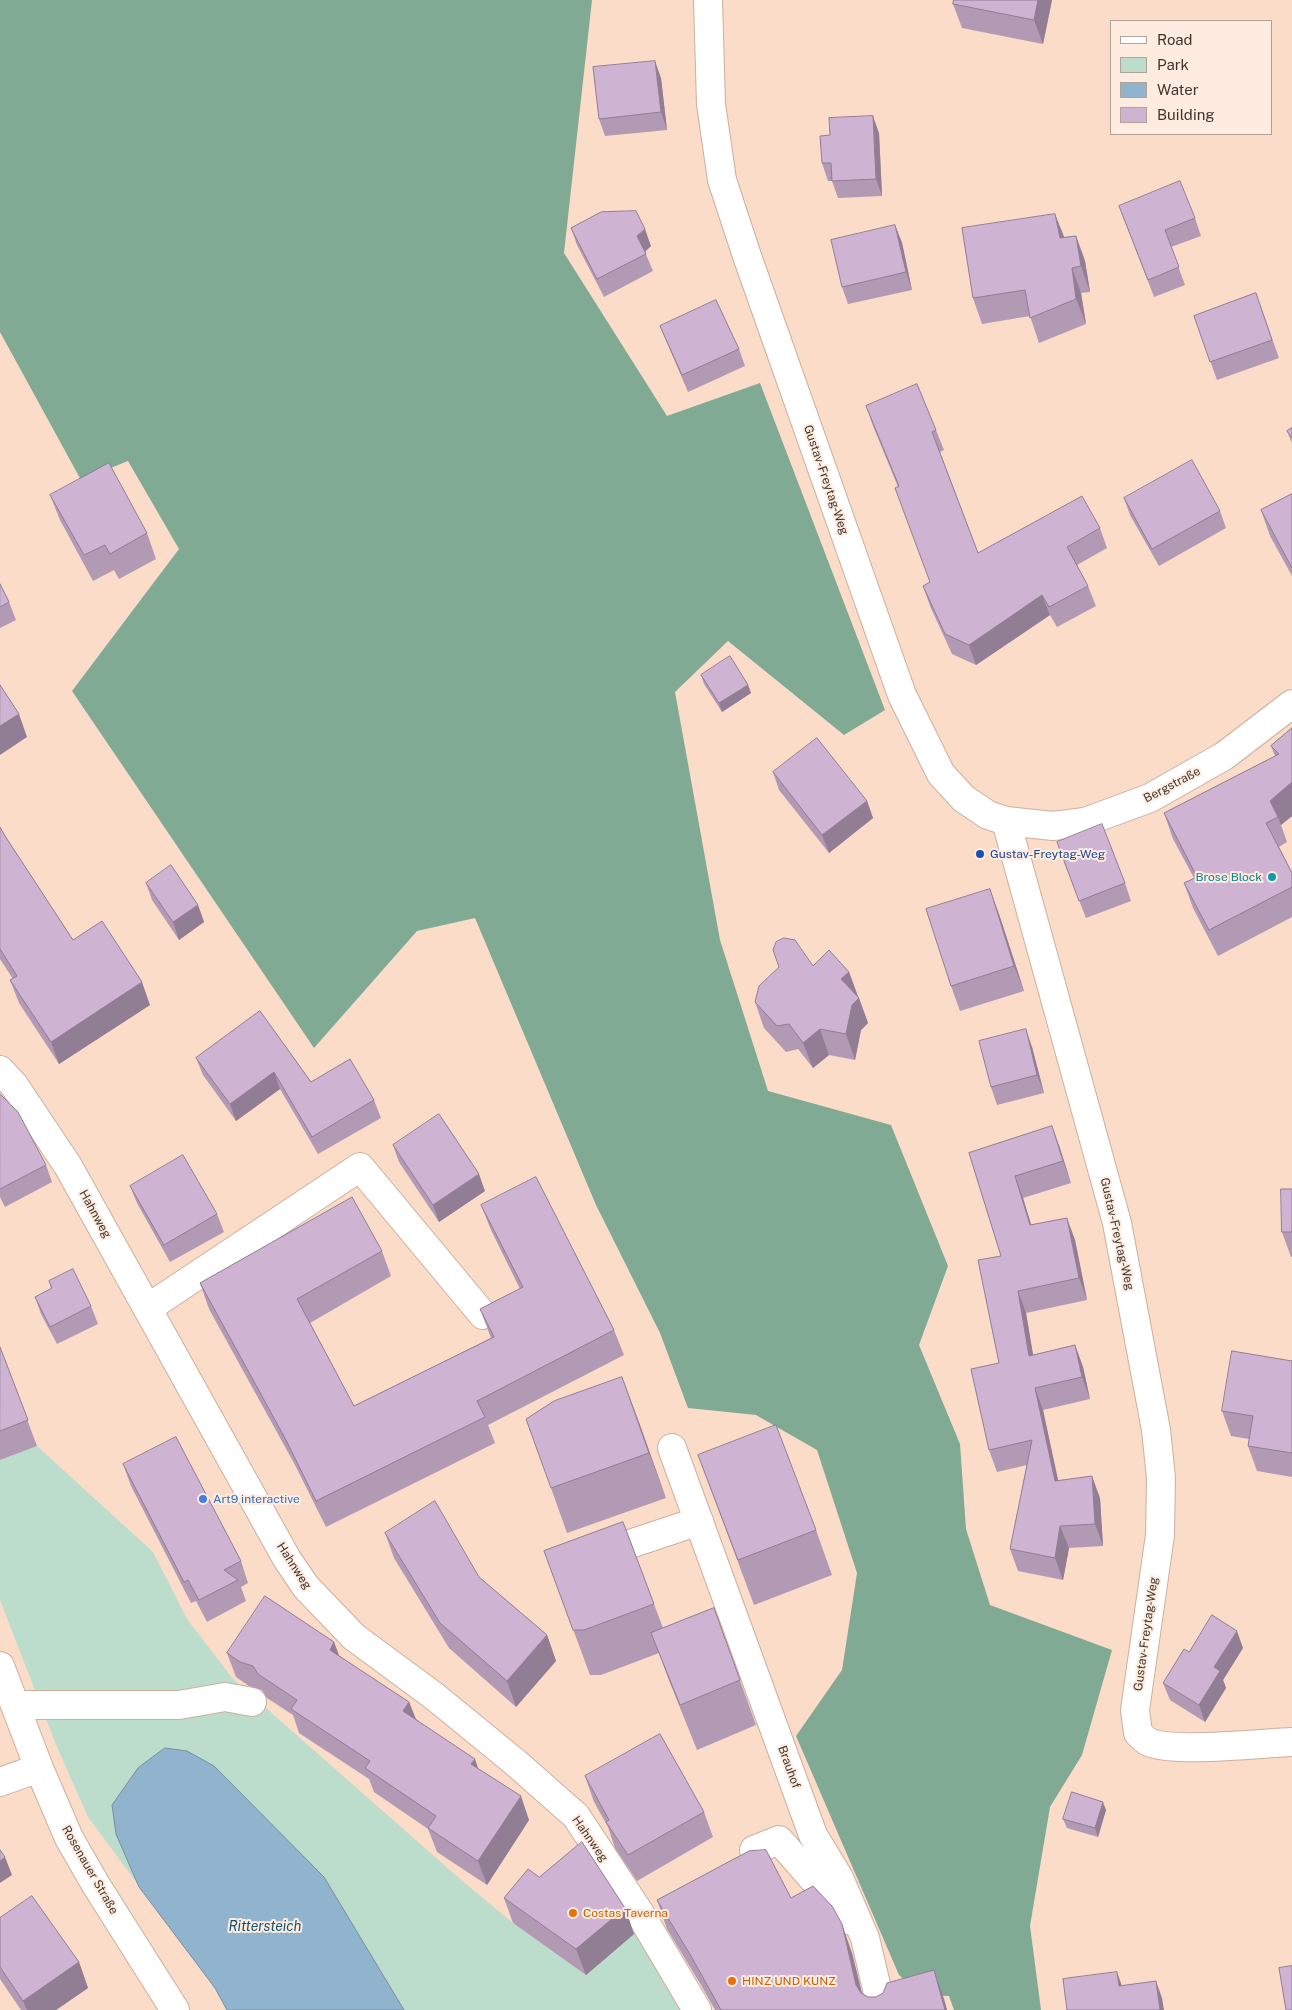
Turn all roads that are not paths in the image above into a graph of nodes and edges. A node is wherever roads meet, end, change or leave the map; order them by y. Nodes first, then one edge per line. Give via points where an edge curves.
1 (708, 0) edge
2 (1292, 704) edge
3 (1006, 821) junction
4 (0, 1070) edge
5 (148, 1308) junction
6 (483, 1315) edge
7 (672, 1448) dead end
8 (699, 1521) junction
9 (618, 1548) edge
10 (0, 1666) edge
11 (252, 1702) dead end
12 (15, 1705) junction
13 (1292, 1742) edge
14 (39, 1768) junction
15 (0, 1782) edge
16 (754, 1850) edge
17 (865, 1938) junction
18 (175, 2010) edge
19 (697, 2010) edge
20 (882, 2010) edge

1 - 3 street, Gustav-Freytag-Weg via 711,104 722,180 902,695 941,774 964,799
2 - 3 street, Bergstraße via 1224,756 1150,798 1086,822 1053,826
3 - 13 street, Gustav-Freytag-Weg via 1117,1224 1156,1430 1161,1478 1160,1535 1135,1710 1138,1733 1160,1745 1200,1747
4 - 5 street, Hahnweg via 14,1085 68,1166
5 - 6 street via 360,1166
5 - 19 street, Hahnweg via 287,1559 306,1587 354,1637 434,1696 576,1816 640,1912
7 - 8 street, Brauhof
8 - 9 street
8 - 17 street, Brauhof via 813,1834 839,1878
10 - 12 street, Rosenauer Straße
11 - 12 street via 225,1697 179,1705
12 - 14 street, Rosenauer Straße
14 - 15 street
14 - 18 street, Rosenauer Straße via 69,1838
16 - 17 street via 779,1840
17 - 20 street, Brauhof

